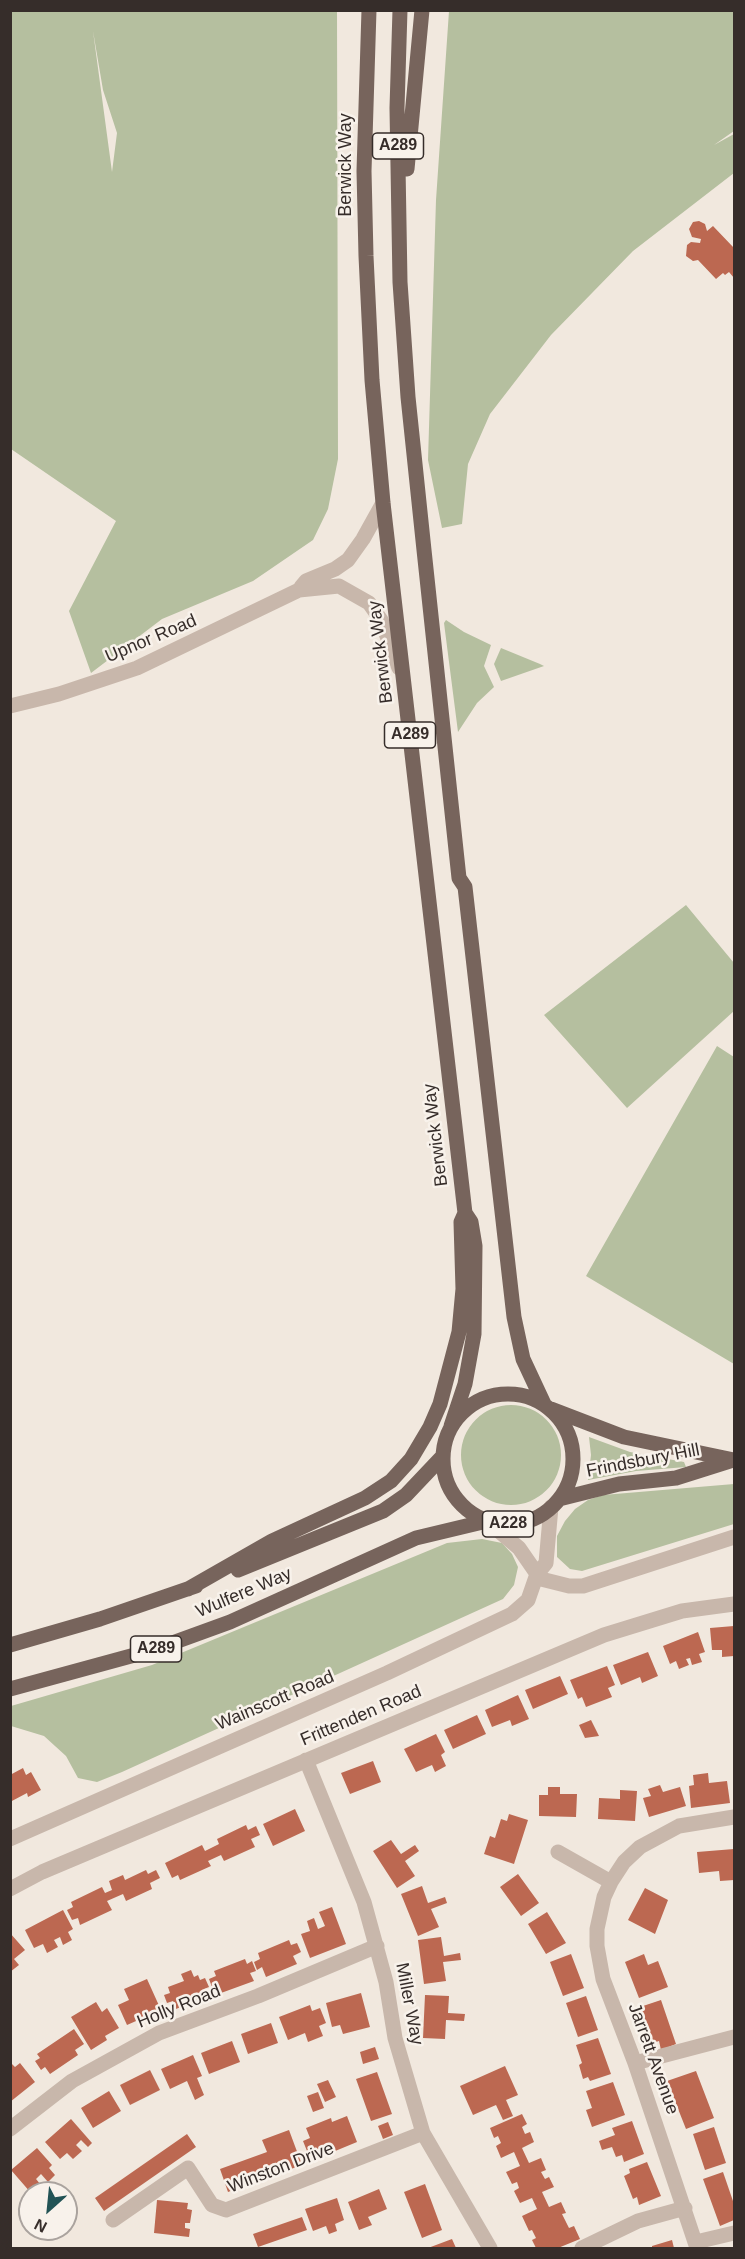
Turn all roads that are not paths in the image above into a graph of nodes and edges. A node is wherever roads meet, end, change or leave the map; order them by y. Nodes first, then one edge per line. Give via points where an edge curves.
1 (369, 10) edge
2 (400, 10) edge
3 (422, 10) edge
4 (399, 242) junction
5 (383, 503) junction
6 (299, 590) junction
7 (404, 682) junction
8 (10, 706) edge
9 (465, 1213) junction
10 (546, 1406) junction
11 (451, 1426) junction
12 (442, 1457) junction
13 (734, 1460) edge
14 (555, 1503) junction
15 (487, 1521) junction
16 (735, 1537) edge
17 (537, 1576) junction
18 (188, 1590) junction
19 (735, 1604) edge
20 (10, 1645) edge
21 (10, 1689) edge
22 (306, 1760) junction
23 (735, 1817) edge
24 (10, 1839) edge
25 (558, 1852) dead end
26 (611, 1882) junction
27 (10, 1889) edge
28 (377, 1946) junction
29 (735, 2037) edge
30 (635, 2063) junction
31 (10, 2129) edge
32 (423, 2133) junction
33 (685, 2208) junction
34 (113, 2220) dead end
35 (735, 2233) edge
36 (696, 2245) edge
37 (490, 2248) edge
38 (582, 2248) edge

1 - 5 main road, Berwick Way / A289 via 366,245
2 - 4 main road, A289
3 - 4 main road, A289
4 - 10 main road, A289 via 408,397 459,878 465,887 514,1317 523,1359
5 - 6 street, Upnor Road via 348,560 306,582
5 - 7 main road, Berwick Way / A289
6 - 7 street via 339,586 369,603 381,620
6 - 8 street, Upnor Road via 137,668
7 - 9 main road, Berwick Way / A289
9 - 11 main road, Berwick Way / A289 via 471,1222 475,1246 474,1334 465,1384
9 - 18 main road, A289 via 461,1222 463,1289 456,1342 440,1404 411,1459 391,1481 365,1498 272,1541
10 - 11 main road, A228 via 515,1394 493,1396 466,1409
10 - 13 main road, Frindsbury Hill / A228 via 624,1437
10 - 14 main road via 564,1425 572,1448 570,1477
11 - 12 main road
12 - 15 main road, A228 via 446,1480 457,1499
12 - 18 main road, Wulfere Way / A289 via 406,1495 383,1511
13 - 14 main road, Frindsbury Hill / A228 via 676,1478 619,1484
14 - 15 main road, A228 via 536,1518 518,1523
14 - 17 street, Wainscott Road via 546,1563
15 - 17 street via 519,1548
15 - 21 main road, Wulfere Way / A289 via 416,1538 230,1622 153,1650
16 - 17 street via 583,1586
17 - 24 street, Wainscott Road via 521,1608 499,1621
18 - 20 main road, Wulfere Way / A289
19 - 22 street, Frittenden Road via 682,1611 604,1635
22 - 27 street, Frittenden Road
22 - 28 street, Miller Way via 364,1902
23 - 26 street, Jarrett Avenue via 690,1823 658,1834 632,1854
25 - 26 street
26 - 30 street, Jarrett Avenue via 599,1913 598,1954 603,1979
28 - 31 street, Holly Road via 159,2033 72,2081
28 - 32 street, Miller Way via 395,2038
29 - 30 street
30 - 33 street, Jarrett Avenue
32 - 34 street, Winston Drive via 226,2210 212,2205 188,2168
32 - 37 street, Miller Way
33 - 36 street, Jarrett Avenue
33 - 38 street via 639,2222
35 - 36 street

